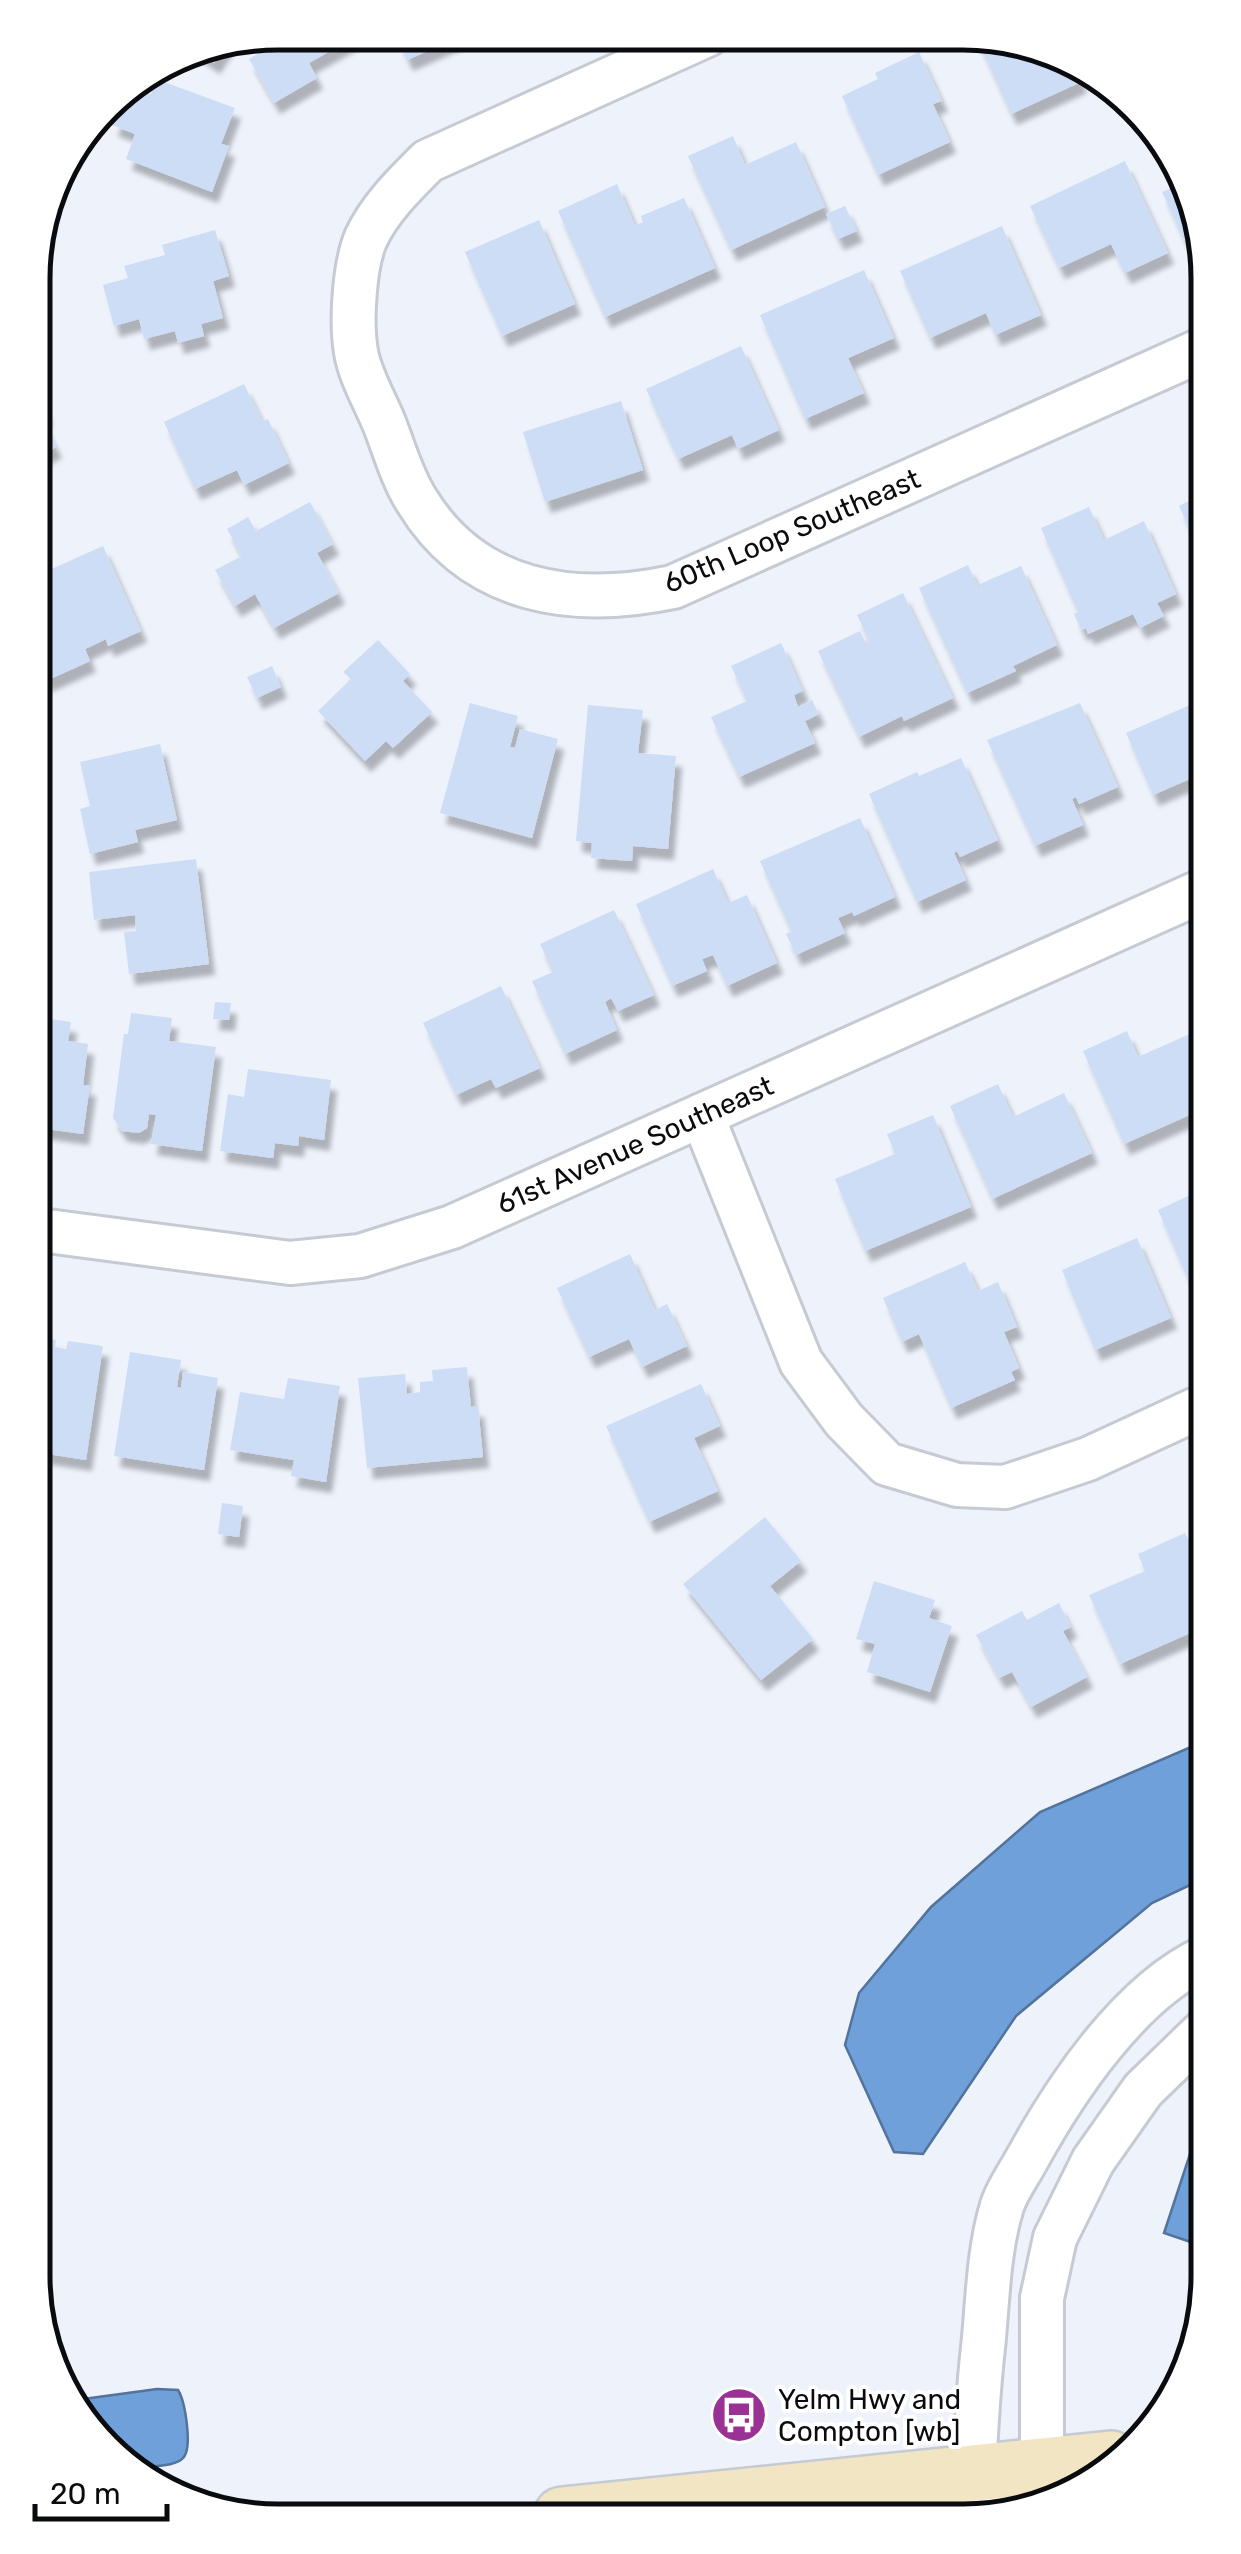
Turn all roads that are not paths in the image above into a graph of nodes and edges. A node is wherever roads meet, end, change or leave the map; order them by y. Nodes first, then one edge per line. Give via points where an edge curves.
1 (674, 50) edge
2 (1191, 354) edge
3 (1191, 896) edge
4 (702, 1115) junction
5 (50, 1231) edge
6 (1191, 1412) edge
7 (1191, 1965) edge
8 (1191, 2044) edge
9 (1080, 2471) edge
10 (1041, 2487) edge
11 (974, 2490) edge
12 (743, 2504) edge

1 - 2 street, 60th Loop Southeast via 428,161 394,196 366,240 355,295 356,353 415,500 446,540 494,574 538,592 613,596 673,587
3 - 4 street, 61st Avenue Southeast
4 - 5 street, 61st Avenue Southeast via 452,1227 360,1256 290,1263
4 - 6 street via 800,1362 887,1464 956,1485 1005,1487 1088,1459
7 - 11 street via 1147,1998 1092,2056 1002,2204 977,2381
8 - 10 street via 1143,2090 1094,2161 1055,2238 1042,2298
9 - 10 main road
10 - 11 main road
11 - 12 main road

